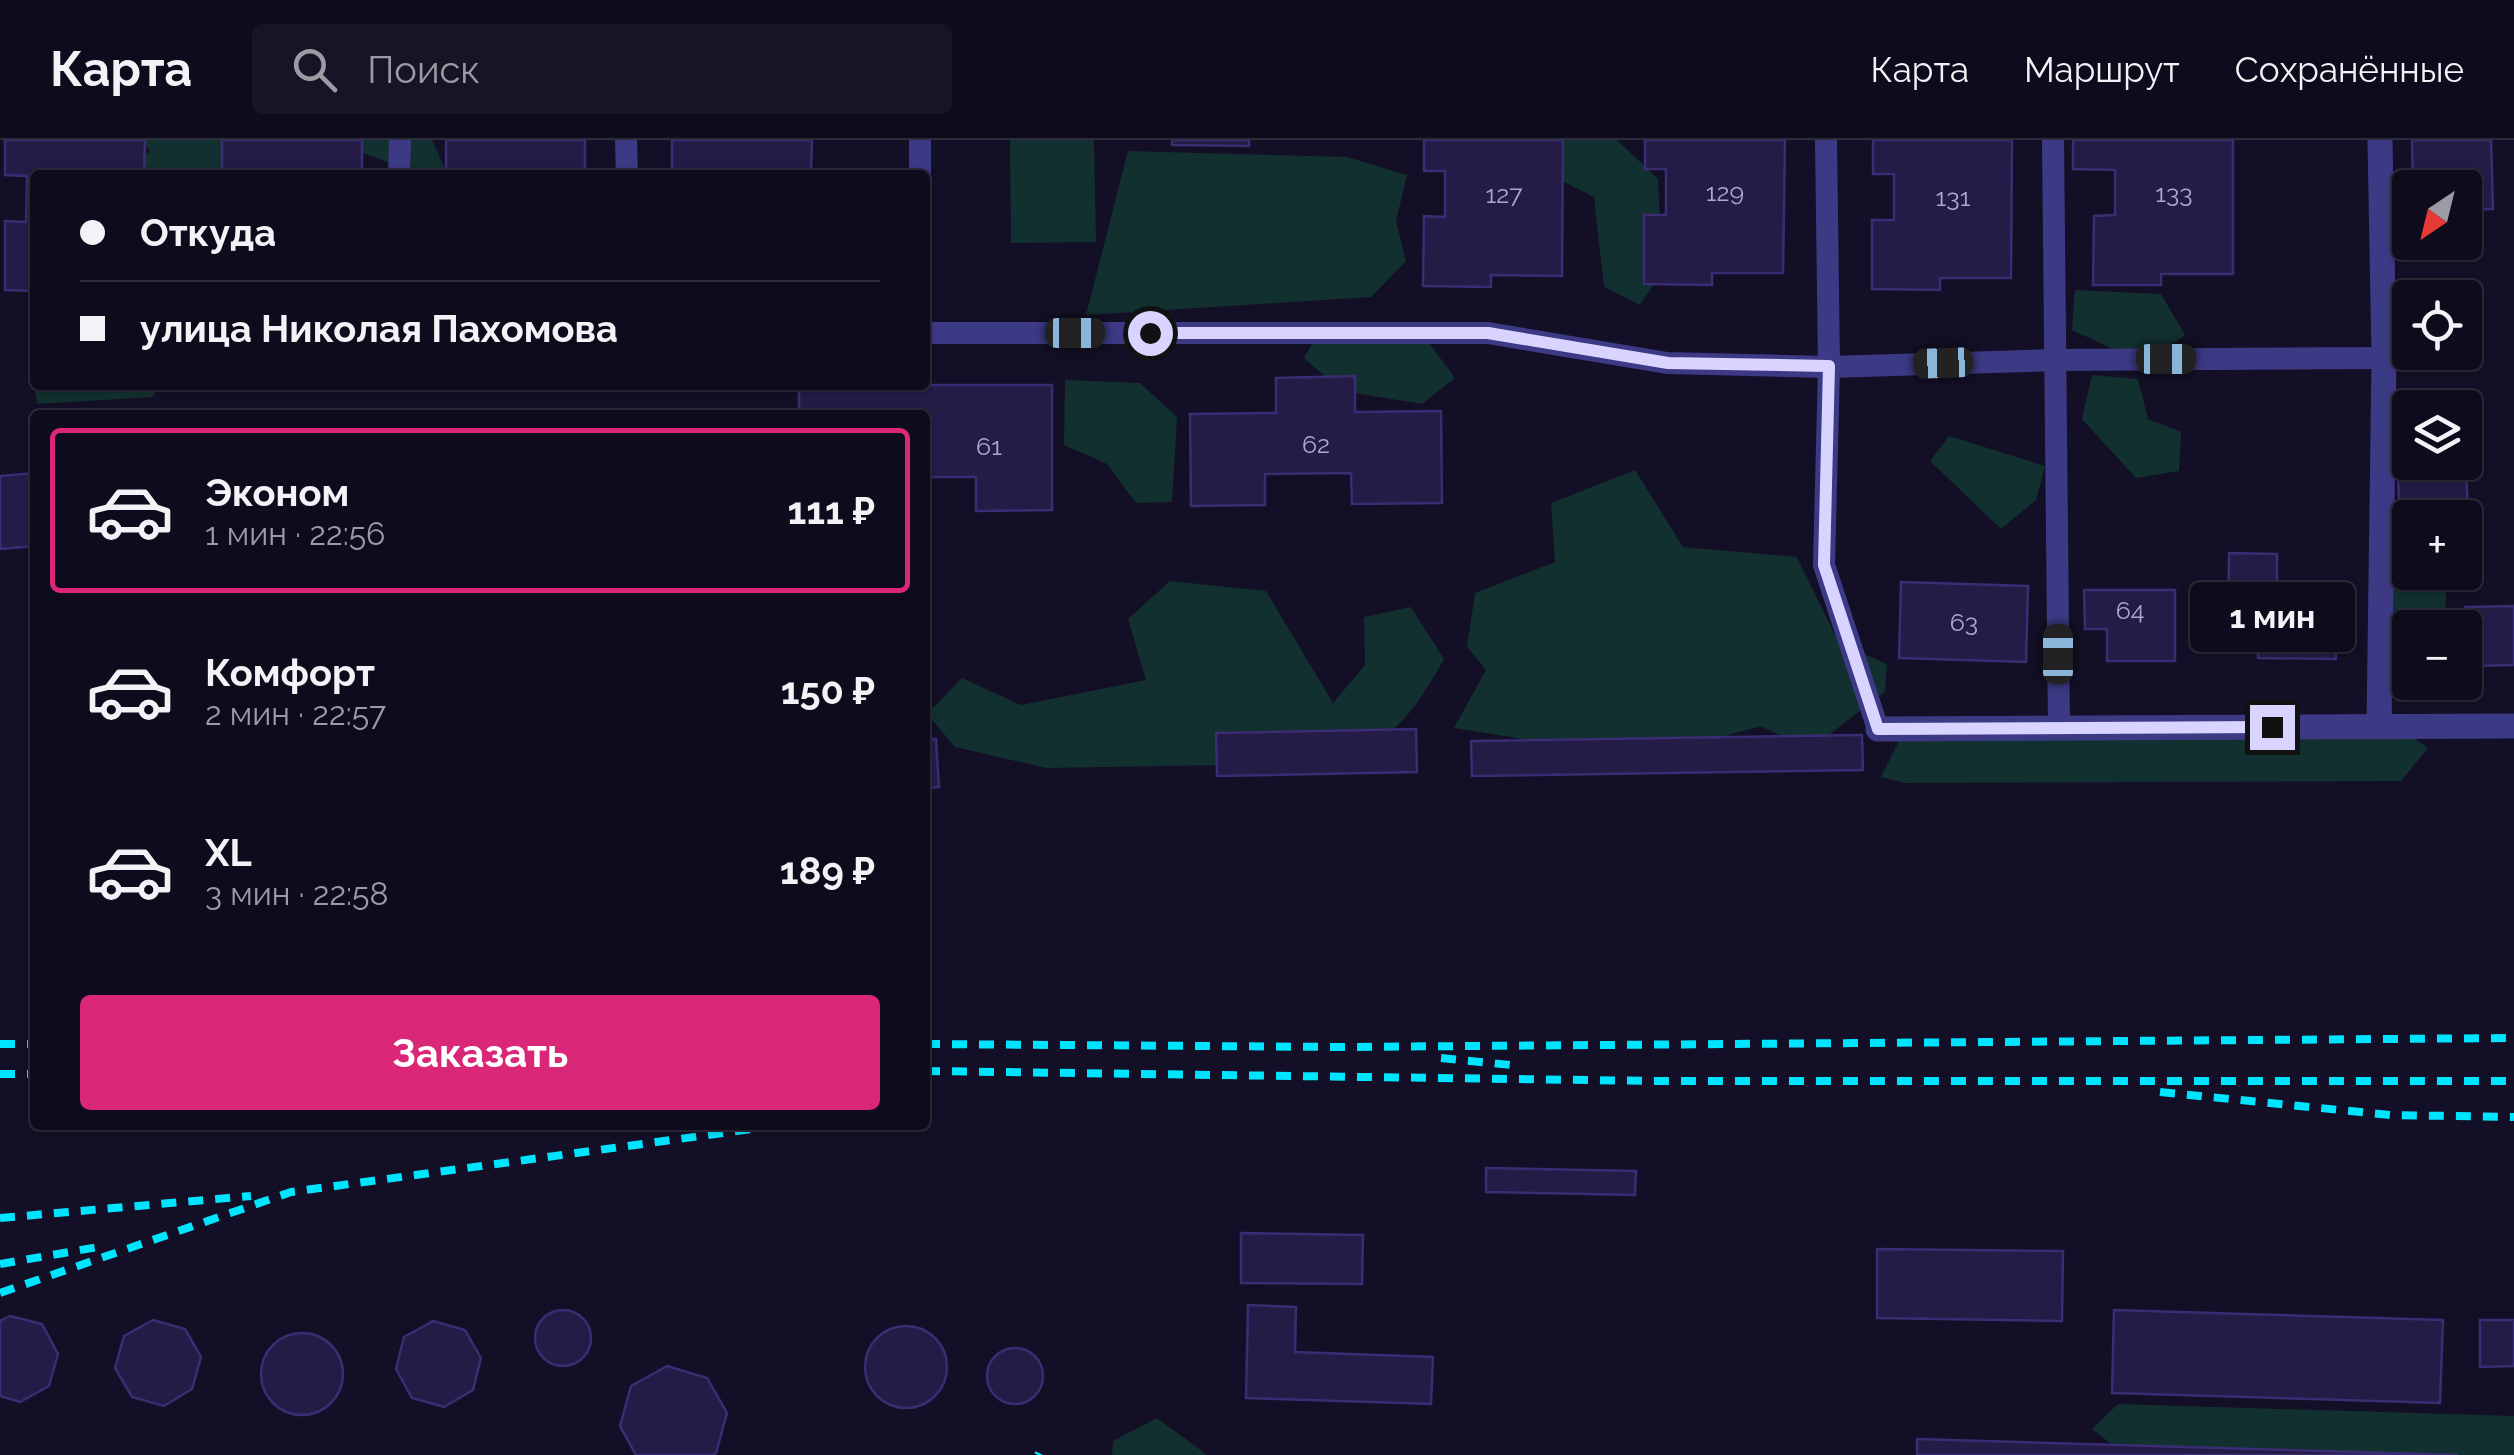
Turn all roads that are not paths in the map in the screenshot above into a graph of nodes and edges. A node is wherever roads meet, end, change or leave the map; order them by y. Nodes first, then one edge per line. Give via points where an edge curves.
1 (400, 140) edge
2 (626, 140) edge
3 (920, 140) edge
4 (1826, 140) edge
5 (2053, 140) edge
6 (2380, 140) edge
7 (399, 170) edge
8 (627, 170) edge
9 (920, 170) edge
10 (930, 333) edge
11 (2384, 358) junction
12 (2057, 360) junction
13 (1829, 366) junction
14 (2514, 726) edge
15 (2380, 727) junction
16 (2059, 728) junction
17 (1878, 729) joint

1 - 7 lane
2 - 8 lane
3 - 9 lane
4 - 13 lane
5 - 12 lane
6 - 11 street
10 - 13 lane via 1488,333 1668,363
11 - 12 lane
11 - 15 street
12 - 13 lane
12 - 16 lane
13 - 17 lane via 1824,565
14 - 15 street
15 - 16 street
16 - 17 street

